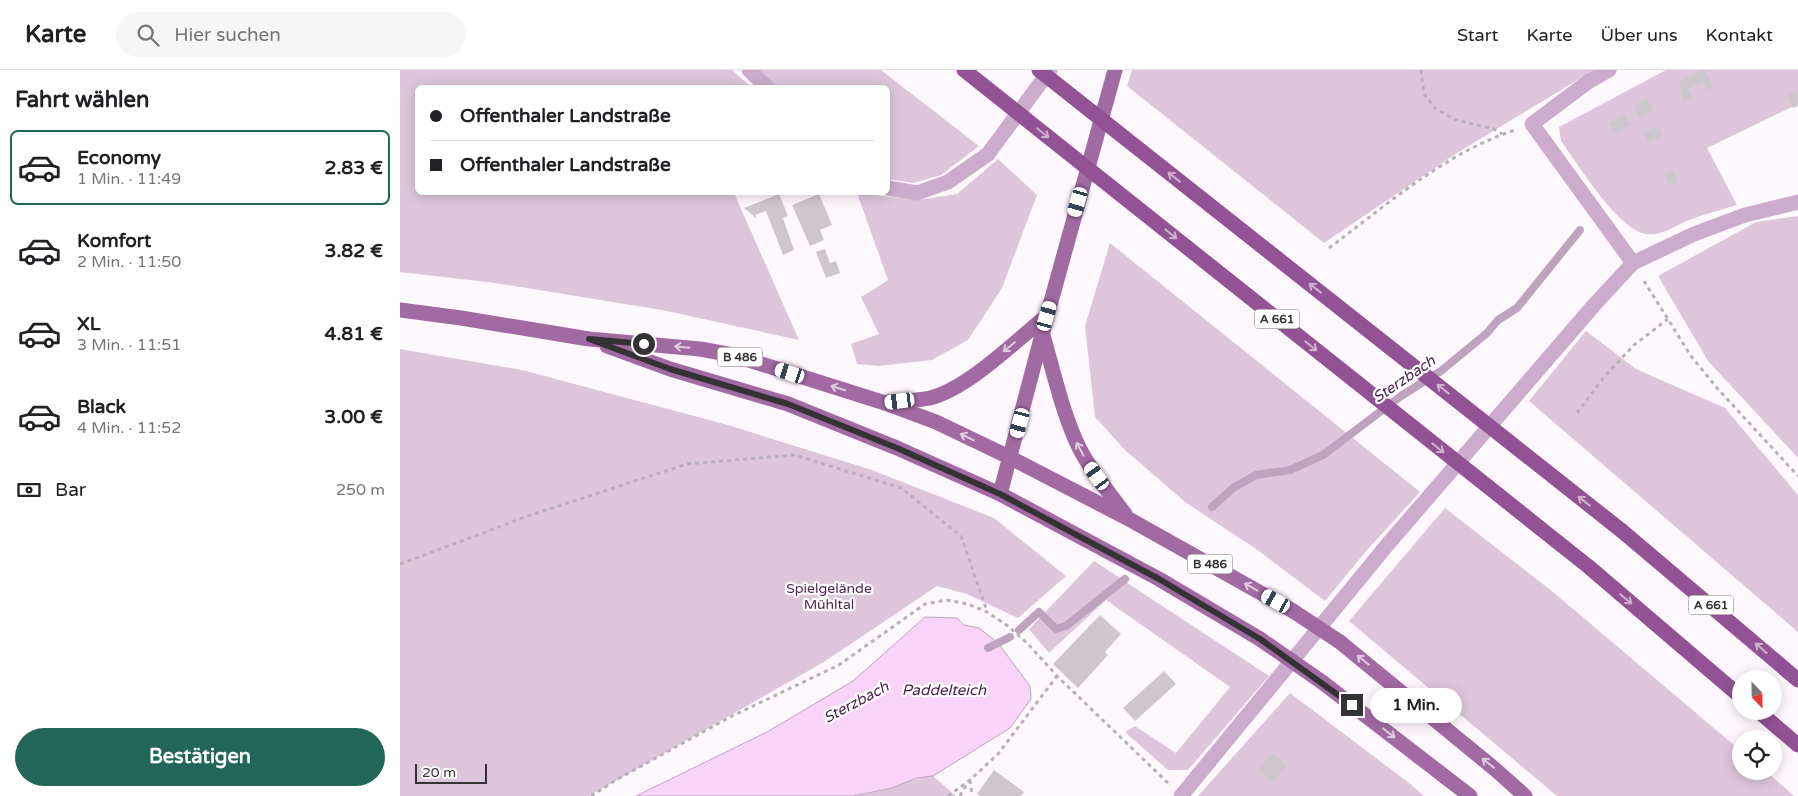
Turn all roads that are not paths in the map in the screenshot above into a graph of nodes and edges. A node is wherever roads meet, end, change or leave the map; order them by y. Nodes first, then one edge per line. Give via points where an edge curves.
1 (749, 70) edge
2 (964, 70) edge
3 (1040, 70) edge
4 (1050, 70) edge
5 (1115, 70) edge
6 (1609, 70) edge
7 (765, 85) edge
8 (890, 188) edge
9 (1798, 202) edge
10 (1633, 263) junction
11 (400, 310) edge
12 (1047, 316) junction
13 (1043, 334) junction
14 (589, 339) junction
15 (885, 403) junction
16 (1010, 458) junction
17 (1000, 494) junction
18 (1127, 518) junction
19 (1798, 680) edge
20 (1732, 689) edge
21 (1769, 720) edge
22 (1798, 745) edge
23 (1181, 796) edge
24 (1470, 796) edge
25 (1524, 796) edge

1 - 7 lane
2 -> 20 highway, A 661, bridge via 1589,567
19 -> 3 highway, A 661, bridge via 1622,531
4 - 8 lane via 988,154 948,182 917,193
5 - 12 main road
6 - 10 lane via 1532,124
9 - 10 lane via 1744,215
10 - 23 lane via 1388,544
11 - 14 main road, B 486
12 - 13 main road
12 -> 15 main road via 976,374 952,388 930,398
13 - 16 main road
18 -> 13 main road via 1076,442
15 -> 14 main road, B 486 via 733,355
14 - 17 main road, B 486 via 670,369 788,404
16 -> 15 main road, B 486 via 936,422
16 - 17 main road
16 - 18 main road, B 486
17 -> 24 main road, B 486, bridge via 1159,579 1260,639 1322,682
25 -> 18 main road, B 486, bridge via 1340,642 1293,610
21 - 22 highway

